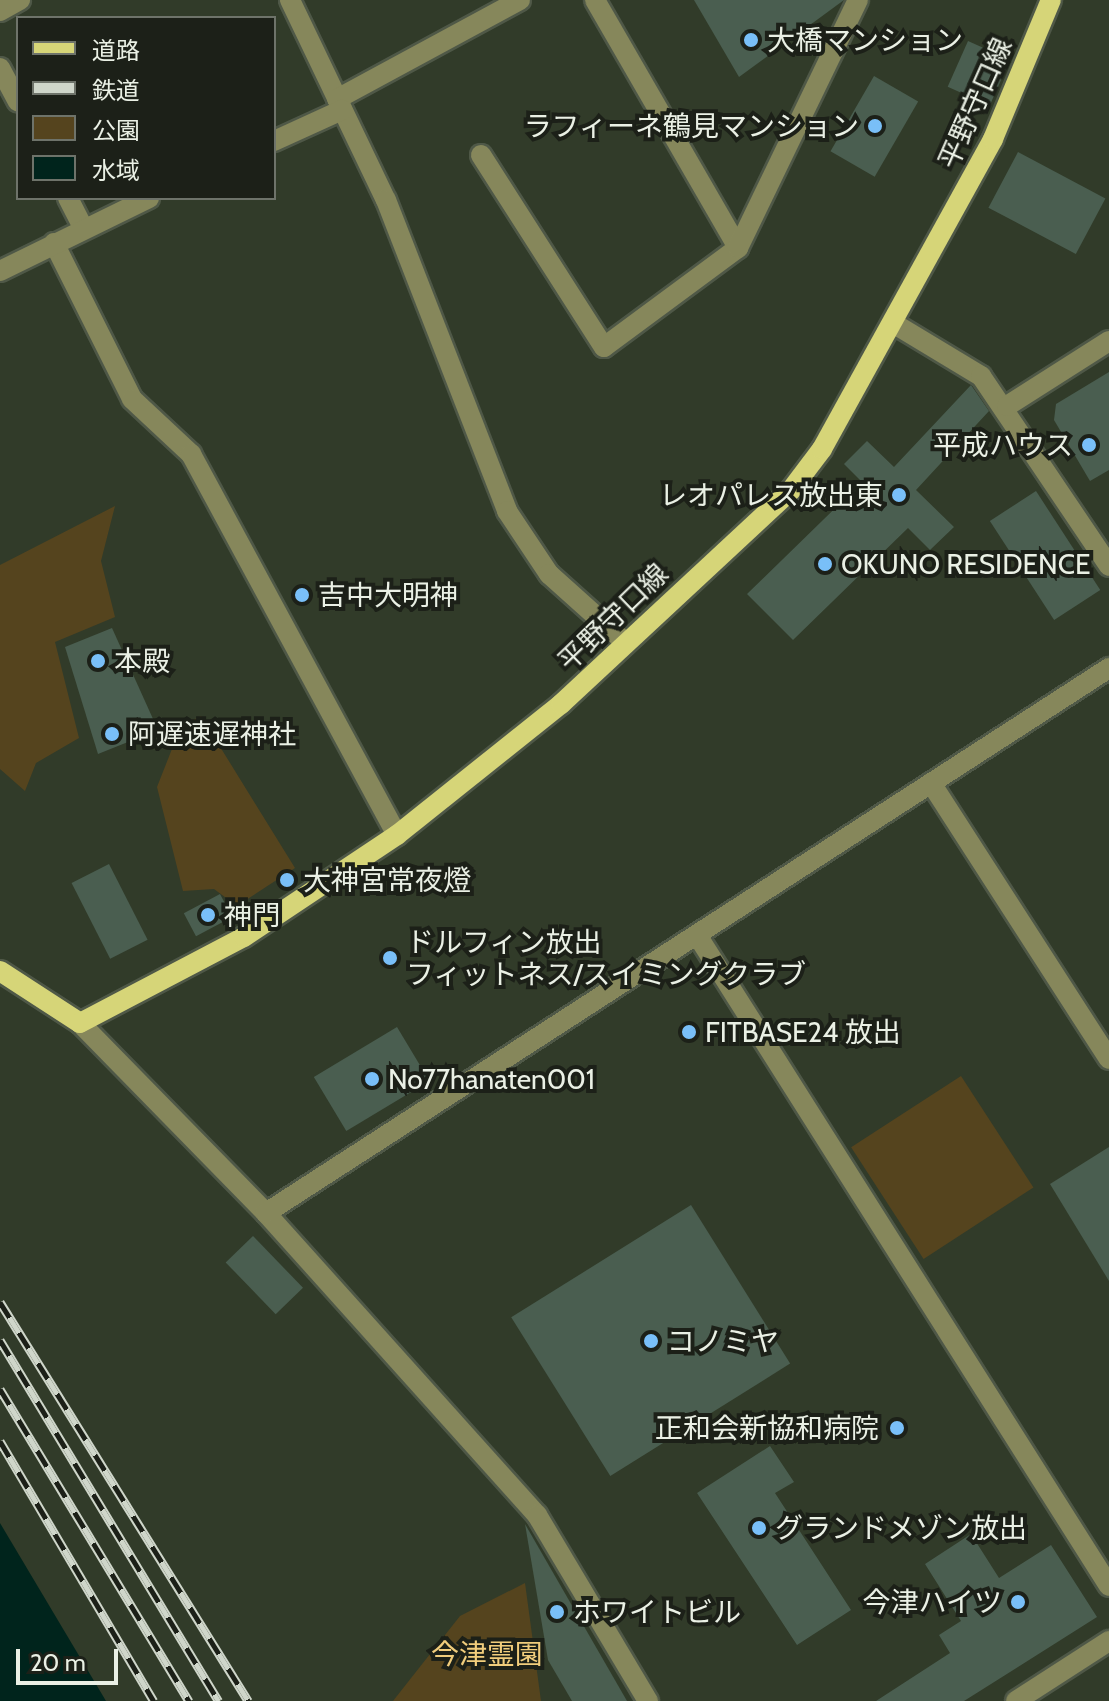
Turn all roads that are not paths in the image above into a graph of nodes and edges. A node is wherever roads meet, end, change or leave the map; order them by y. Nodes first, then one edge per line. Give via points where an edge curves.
1 (20, 0) edge
2 (290, 0) edge
3 (520, 0) edge
4 (595, 0) edge
5 (1051, 0) edge
6 (856, 1) edge
7 (0, 11) edge
8 (0, 68) edge
9 (16, 98) edge
10 (340, 104) junction
11 (276, 140) edge
12 (481, 155) dead end
13 (69, 200) edge
14 (145, 200) edge
15 (83, 228) junction
16 (54, 243) junction
17 (738, 248) junction
18 (0, 271) edge
19 (893, 323) junction
20 (1109, 341) edge
21 (1007, 406) junction
22 (1109, 566) edge
23 (626, 643) junction
24 (1109, 668) edge
25 (931, 783) junction
26 (397, 835) junction
27 (697, 935) junction
28 (0, 971) edge
29 (80, 1023) junction
30 (1109, 1059) edge
31 (266, 1213) junction
32 (1109, 1586) edge
33 (1109, 1641) edge
34 (648, 1701) edge
35 (1016, 1701) edge

1 - 7 street
2 - 10 street
3 - 10 street
4 - 17 street
5 - 19 main road, 平野守口線 via 993,139
6 - 17 street
8 - 9 street
10 - 11 street
10 - 23 street via 386,200 507,511 549,574
12 - 17 street via 604,347
13 - 15 street
14 - 15 street
15 - 16 street
16 - 18 street
16 - 26 street via 132,399 191,454
19 - 21 street via 981,376
19 - 23 main road, 平野守口線 via 791,490
20 - 21 street
21 - 22 street
23 - 26 main road, 平野守口線
24 - 25 street
25 - 27 street
25 - 30 street
26 - 29 main road, 平野守口線 via 244,937
27 - 31 street
27 - 32 street
28 - 29 main road
29 - 31 street
31 - 34 street via 537,1515
33 - 35 street

